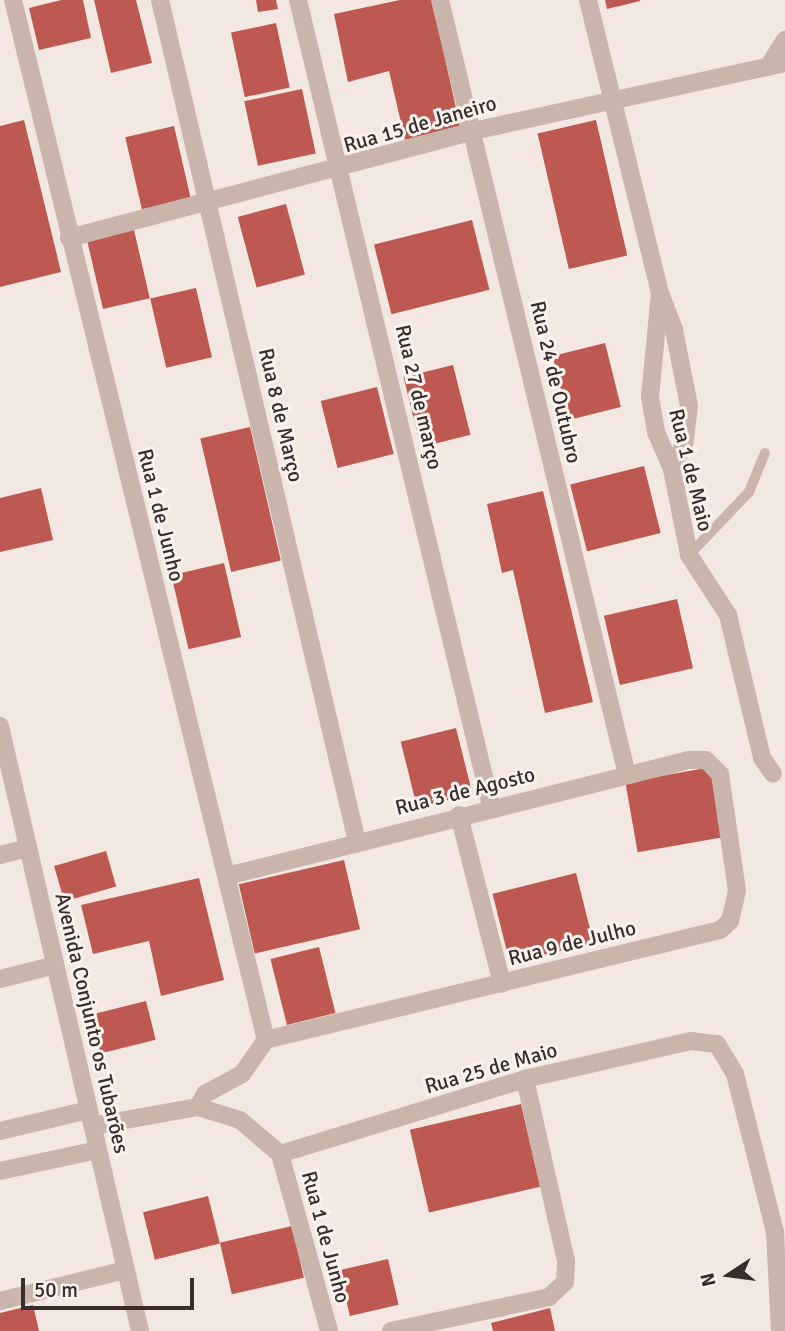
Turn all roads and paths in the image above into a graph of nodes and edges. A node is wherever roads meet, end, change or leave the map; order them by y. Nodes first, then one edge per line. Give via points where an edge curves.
1 (13, 0) edge
2 (160, 0) edge
3 (298, 0) edge
4 (440, 0) edge
5 (588, 0) edge
6 (785, 40) edge
7 (777, 65) edge
8 (611, 99) junction
9 (473, 131) junction
10 (342, 170) junction
11 (209, 203) junction
12 (69, 237) junction
13 (660, 293) junction
14 (765, 453) dead end
15 (672, 469) junction
16 (689, 555) junction
17 (0, 726) edge
18 (714, 765) joint
19 (773, 774) dead end
20 (627, 775) junction
21 (491, 806) junction
22 (459, 815) junction
23 (357, 842) junction
24 (28, 848) junction
25 (0, 855) edge
26 (227, 876) junction
27 (55, 965) junction
28 (0, 979) edge
29 (502, 984) junction
30 (266, 1040) junction
31 (525, 1079) junction
32 (198, 1107) junction
33 (90, 1118) junction
34 (0, 1131) edge
35 (98, 1150) junction
36 (280, 1154) junction
37 (0, 1171) edge
38 (125, 1270) junction
39 (0, 1301) edge
40 (139, 1331) edge
41 (329, 1331) edge
42 (391, 1331) edge
43 (780, 1331) edge

1 - 12 street, Rua 1 de Junho
2 - 11 street, Rua 8 de Março
3 - 10 street, Rua 27 de março
4 - 9 street, Rua 24 de Outubro
5 - 8 street, Rua 1 de Maio
6 - 7 street
7 - 8 street, Rua 15 de Janeiro
8 - 9 street, Rua 15 de Janeiro
8 - 13 street, Rua 1 de Maio
9 - 10 street, Rua 15 de Janeiro
9 - 20 street, Rua 24 de Outubro
10 - 11 street, Rua 15 de Janeiro
10 - 21 street, Rua 27 de março
11 - 12 street, Rua 15 de Janeiro
11 - 23 street, Rua 8 de Março
12 - 26 street, Rua 1 de Junho
13 - 15 street, Rua 1 de Maio via 650,397 656,432
13 - 15 street via 674,330 689,406 684,444
14 - 16 lane via 749,492
15 - 16 street, Rua 1 de Maio
16 - 19 street, Rua 1 de Maio via 728,615 762,758
17 - 24 street, Avenida Conjunto os Tubarões
18 - 20 street, Rua 3 de Agosto via 689,760
18 - 29 street, Rua 9 de Julho via 737,891 730,921 713,932
20 - 21 street, Rua 3 de Agosto
21 - 22 street, Rua 3 de Agosto
22 - 23 street, Rua 3 de Agosto
22 - 29 street
23 - 26 street, Rua 3 de Agosto
24 - 25 street
24 - 27 street, Avenida Conjunto os Tubarões
26 - 30 street, Rua 1 de Junho
27 - 28 street
27 - 33 street, Avenida Conjunto os Tubarões
29 - 30 street, Rua 9 de Julho
30 - 32 street via 242,1074 205,1094
31 - 36 street, Rua 25 de Maio
31 - 42 street via 566,1261 565,1282 549,1297
31 - 43 street, Rua 25 de Maio via 691,1041 717,1044 735,1074 775,1232
32 - 33 street
32 - 36 street via 240,1120
33 - 34 street
33 - 35 street, Avenida Conjunto os Tubarões
35 - 37 street
35 - 38 street, Avenida Conjunto os Tubarões
36 - 41 street, Rua 1 de Junho
38 - 39 street
38 - 40 street, Avenida Conjunto os Tubarões

